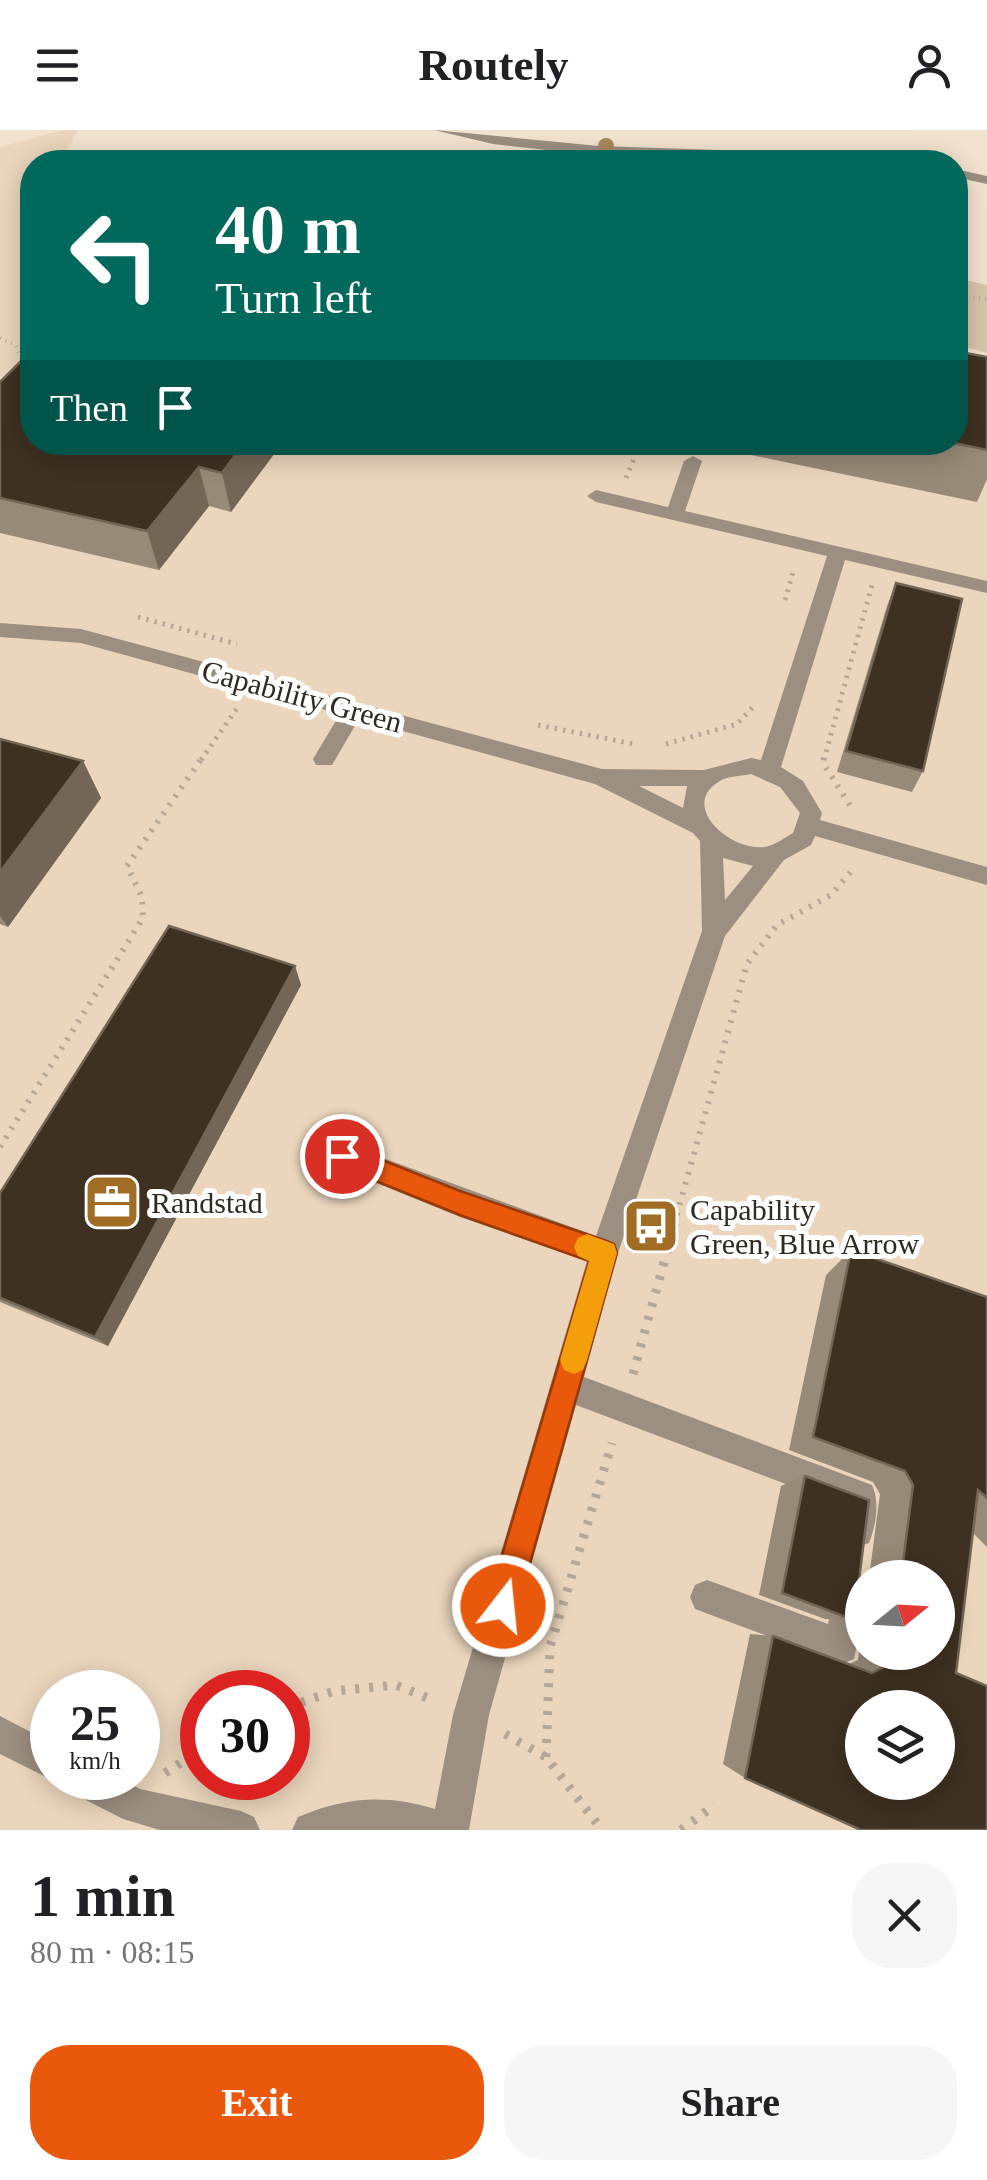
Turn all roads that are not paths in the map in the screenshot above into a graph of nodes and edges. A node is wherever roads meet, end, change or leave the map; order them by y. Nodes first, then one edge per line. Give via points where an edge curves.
1 (440, 130) edge
2 (555, 150) edge
3 (693, 461) dead end
4 (596, 496) dead end
5 (674, 514) junction
6 (838, 552) junction
7 (987, 586) edge
8 (0, 630) edge
9 (352, 710) junction
10 (324, 759) dead end
11 (768, 770) junction
12 (602, 777) junction
13 (706, 778) junction
14 (810, 826) junction
15 (705, 834) junction
16 (775, 856) junction
17 (987, 876) edge
18 (714, 931) junction
19 (342, 1156) dead end
20 (604, 1253) junction
21 (566, 1386) junction
22 (708, 1597) dead end
23 (0, 1734) edge
24 (30, 1750) edge
25 (124, 1800) edge
26 (241, 1830) edge
27 (311, 1830) edge
28 (442, 1830) edge
29 (450, 1830) edge

1 - 2 street
3 - 5 street
4 - 5 street
5 - 6 street
6 - 7 street
6 - 11 street
8 - 9 street, Capability Green via 81,636
9 - 10 street
9 - 12 street, Capability Green
11 - 13 street via 734,766
11 - 14 street via 806,800
12 - 13 street
12 - 15 street
13 - 15 street via 692,800
14 - 16 street via 792,849
14 - 17 street
15 - 16 street via 742,856
15 - 18 street
16 - 18 street
18 - 20 street
19 - 20 street
20 - 21 street
21 - 22 street via 862,1496 842,1647
21 - 29 street via 471,1715
23 - 24 street
25 - 26 street
27 - 28 street via 341,1817 396,1816

